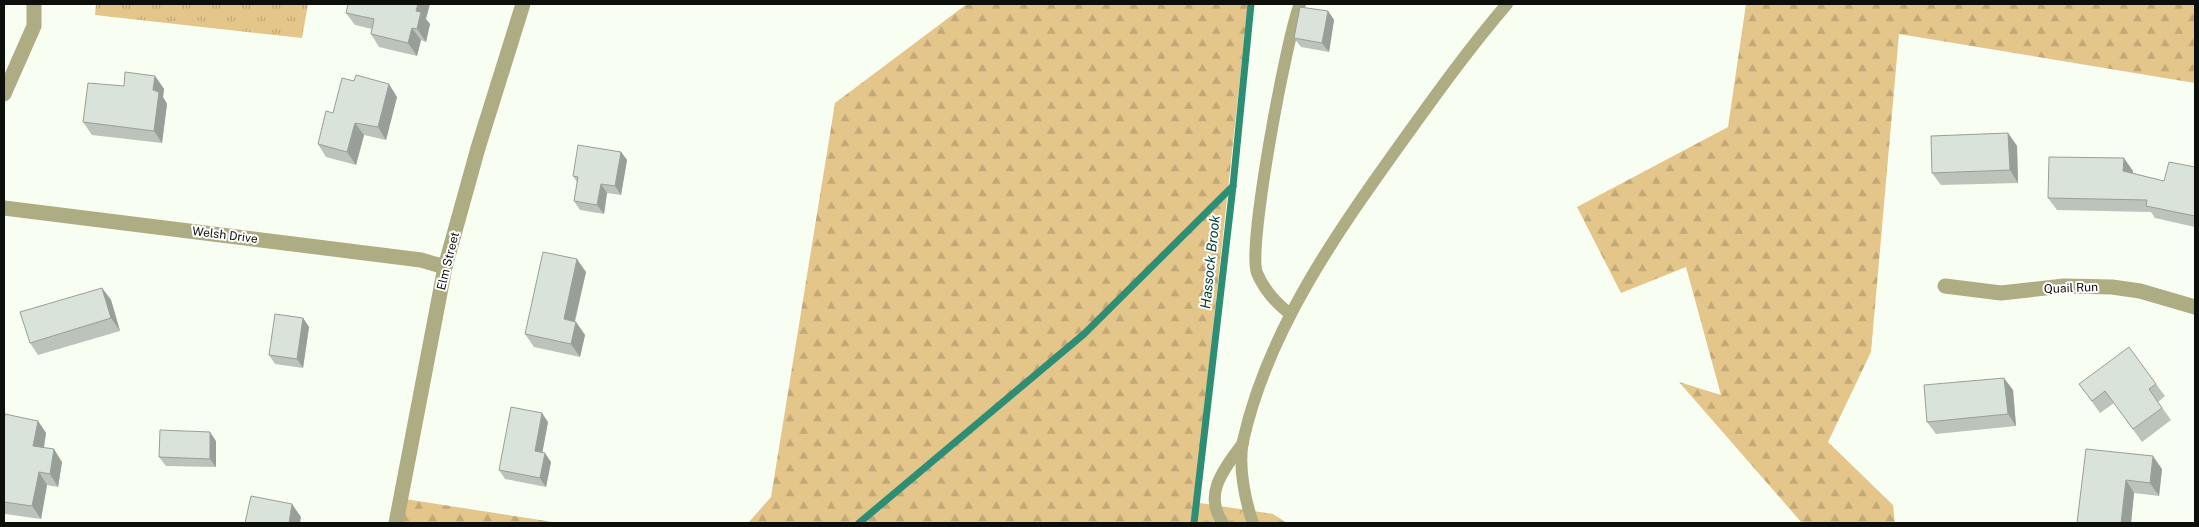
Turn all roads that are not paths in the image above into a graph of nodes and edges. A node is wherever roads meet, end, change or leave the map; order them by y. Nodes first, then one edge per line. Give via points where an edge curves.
1 (34, 4) edge
2 (523, 4) edge
3 (1300, 4) edge
4 (1507, 4) edge
5 (4, 94) edge
6 (4, 208) edge
7 (445, 267) junction
8 (1945, 286) dead end
9 (2195, 307) edge
10 (1290, 314) junction
11 (1243, 443) junction
12 (396, 523) edge
13 (1223, 523) edge
14 (1253, 523) edge

1 - 5 street via 34,26
2 - 7 street, Elm Street
3 - 10 lane via 1286,60 1258,216 1256,272 1274,301
4 - 10 lane via 1459,62 1357,203
6 - 7 street, Welsh Drive via 421,260
7 - 12 street, Elm Street
8 - 9 street, Quail Run via 2002,293 2064,286 2112,287 2140,291
10 - 11 lane via 1260,387
11 - 13 lane via 1214,488 1214,505
11 - 14 lane via 1244,488

